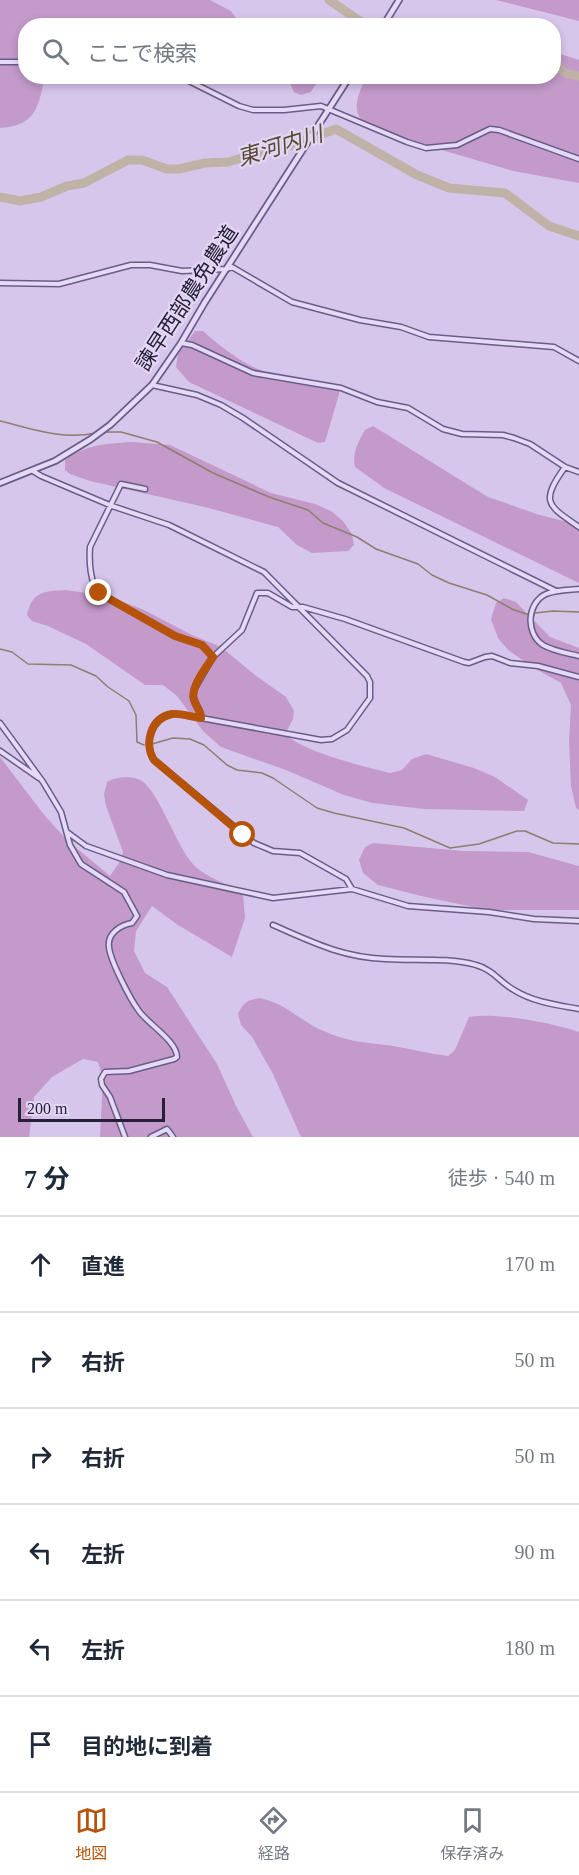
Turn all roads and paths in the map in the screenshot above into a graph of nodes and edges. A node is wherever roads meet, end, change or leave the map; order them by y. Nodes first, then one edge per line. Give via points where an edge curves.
1 (399, 0) edge
2 (388, 18) edge
3 (0, 62) edge
4 (18, 62) edge
5 (195, 84) edge
6 (345, 84) edge
7 (329, 110) junction
8 (579, 159) edge
9 (227, 269) junction
10 (0, 283) edge
11 (181, 343) junction
12 (579, 362) edge
13 (152, 385) junction
14 (565, 467) junction
15 (33, 471) junction
16 (579, 472) edge
17 (0, 483) edge
18 (145, 489) dead end
19 (109, 505) junction
20 (579, 527) edge
21 (579, 589) edge
22 (556, 591) junction
23 (299, 607) junction
24 (579, 656) edge
25 (213, 657) junction
26 (579, 677) edge
27 (201, 718) junction
28 (0, 723) edge
29 (0, 751) edge
30 (42, 780) junction
31 (67, 832) junction
32 (352, 890) junction
33 (579, 921) edge
34 (273, 925) dead end
35 (579, 1009) edge
36 (125, 1137) edge
37 (151, 1137) edge
38 (173, 1137) edge

1 - 2 street
3 - 4 street
5 - 7 street via 253,111 321,106
6 - 7 street, 諫早西部農免農道
7 - 8 street via 426,148 457,145 490,129
7 - 9 street, 諫早西部農免農道
9 - 10 street via 182,271 141,264 59,284
9 - 11 street, 諫早西部農免農道
9 - 12 street via 232,267 292,302 360,320 401,327 429,337 543,345 561,350
11 - 13 street, 諫早西部農免農道
11 - 14 street via 253,373 341,388 377,402 408,408 443,429 514,438
13 - 15 street, 諫早西部農免農道 via 91,439
13 - 22 street via 221,405 338,483
14 - 16 street
14 - 20 street via 552,486 550,502
15 - 17 street, 諫早西部農免農道
15 - 19 street
18 - 19 street via 121,484
19 - 23 street via 169,525 255,567
19 - 25 street via 90,547 94,588 175,636 202,645
21 - 22 street
22 - 24 street via 545,595 532,608 532,632 542,644
23 - 25 street via 268,593 257,593 242,630
23 - 26 street via 345,619 464,662 492,656
23 - 27 street via 370,682 370,698 347,730 332,739 321,740
25 - 27 street via 194,690
27 - 32 street via 172,714 162,718 148,739 148,750 154,760 254,843 273,851 300,853 346,879
28 - 30 street
29 - 30 street
30 - 31 street via 61,812
31 - 32 street via 86,846 167,874 273,898
31 - 36 street via 81,864 124,892 135,910 136,920 111,935 109,947 129,996 177,1052 174,1059 142,1069 105,1072 102,1085
32 - 33 street via 408,906
34 - 35 street via 327,949 358,956 477,965 525,996
37 - 38 street via 167,1129

